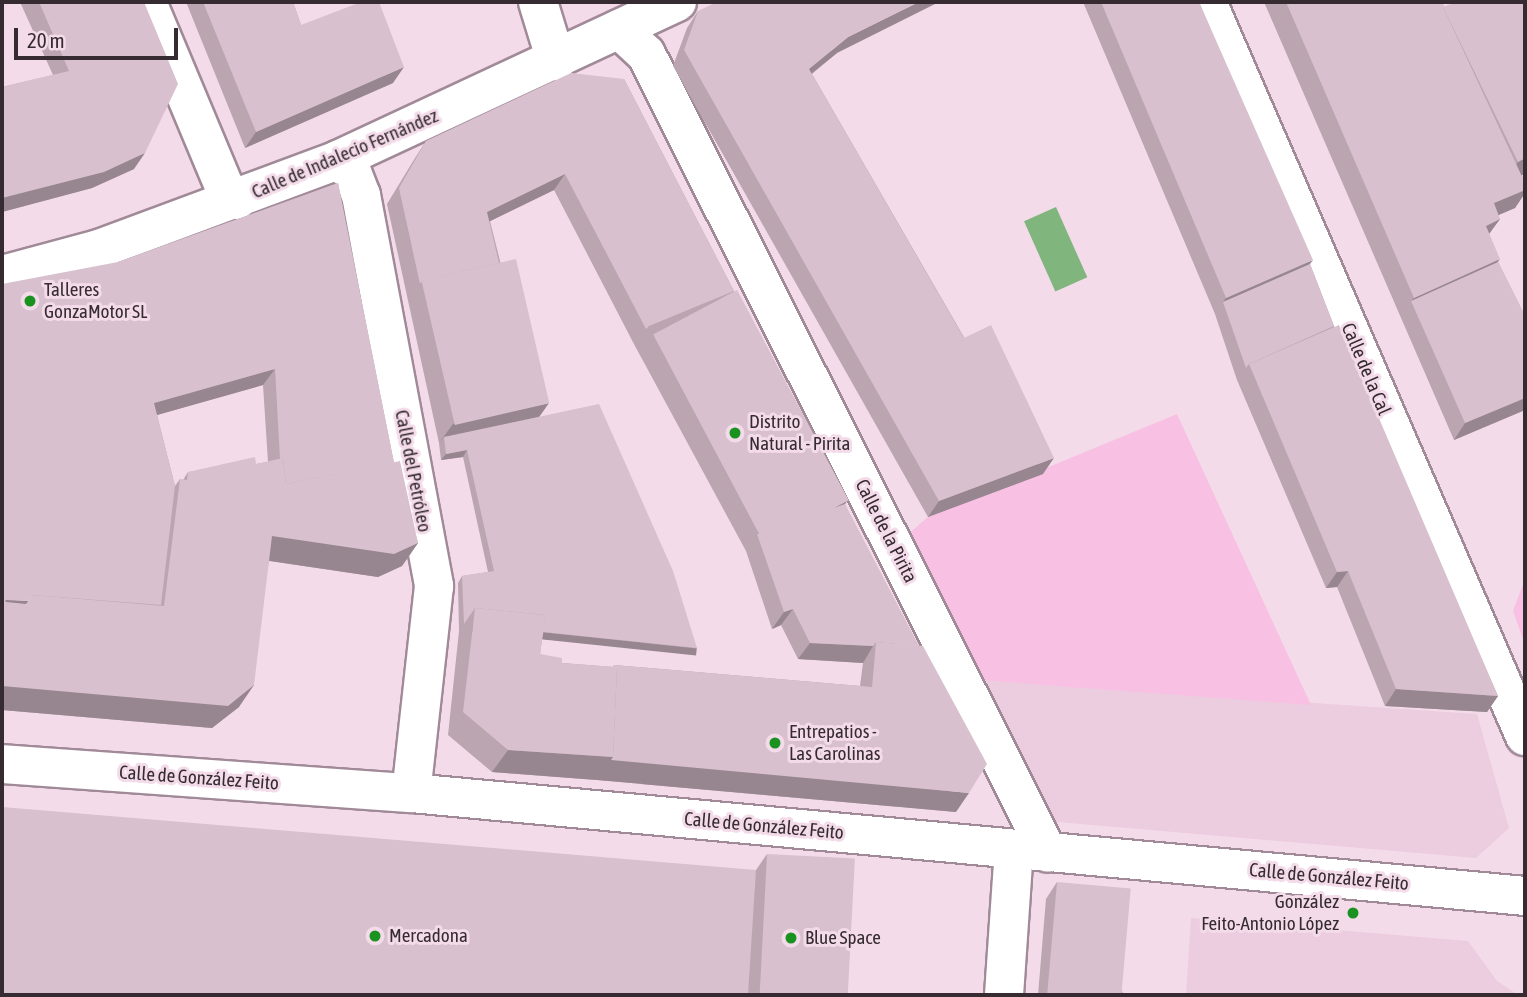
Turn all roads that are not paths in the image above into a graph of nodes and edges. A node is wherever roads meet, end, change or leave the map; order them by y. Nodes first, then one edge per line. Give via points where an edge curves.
1 (147, 2) edge
2 (538, 2) edge
3 (677, 2) edge
4 (1207, 2) edge
5 (619, 29) junction
6 (556, 61) junction
7 (338, 160) junction
8 (237, 200) junction
9 (2, 275) edge
10 (1525, 736) edge
11 (2, 764) edge
12 (411, 793) junction
13 (1031, 851) junction
14 (1525, 896) edge
15 (1004, 995) edge

1 - 8 street via 224,186
2 - 6 street
3 - 5 street, Calle de Indalecio Fernández
4 - 10 street, Calle de la Cal
5 - 6 street, Calle de Indalecio Fernández
5 - 13 street, Calle de la Pirita via 646,54
6 - 7 street, Calle de Indalecio Fernández
7 - 8 street, Calle de Indalecio Fernández
7 - 12 street, Calle del Petróleo via 352,172 361,195 434,586
8 - 9 street, Calle de Indalecio Fernández via 99,249
11 - 12 street, Calle de González Feito
12 - 13 street, Calle de González Feito
13 - 14 street, Calle de González Feito
13 - 15 street

